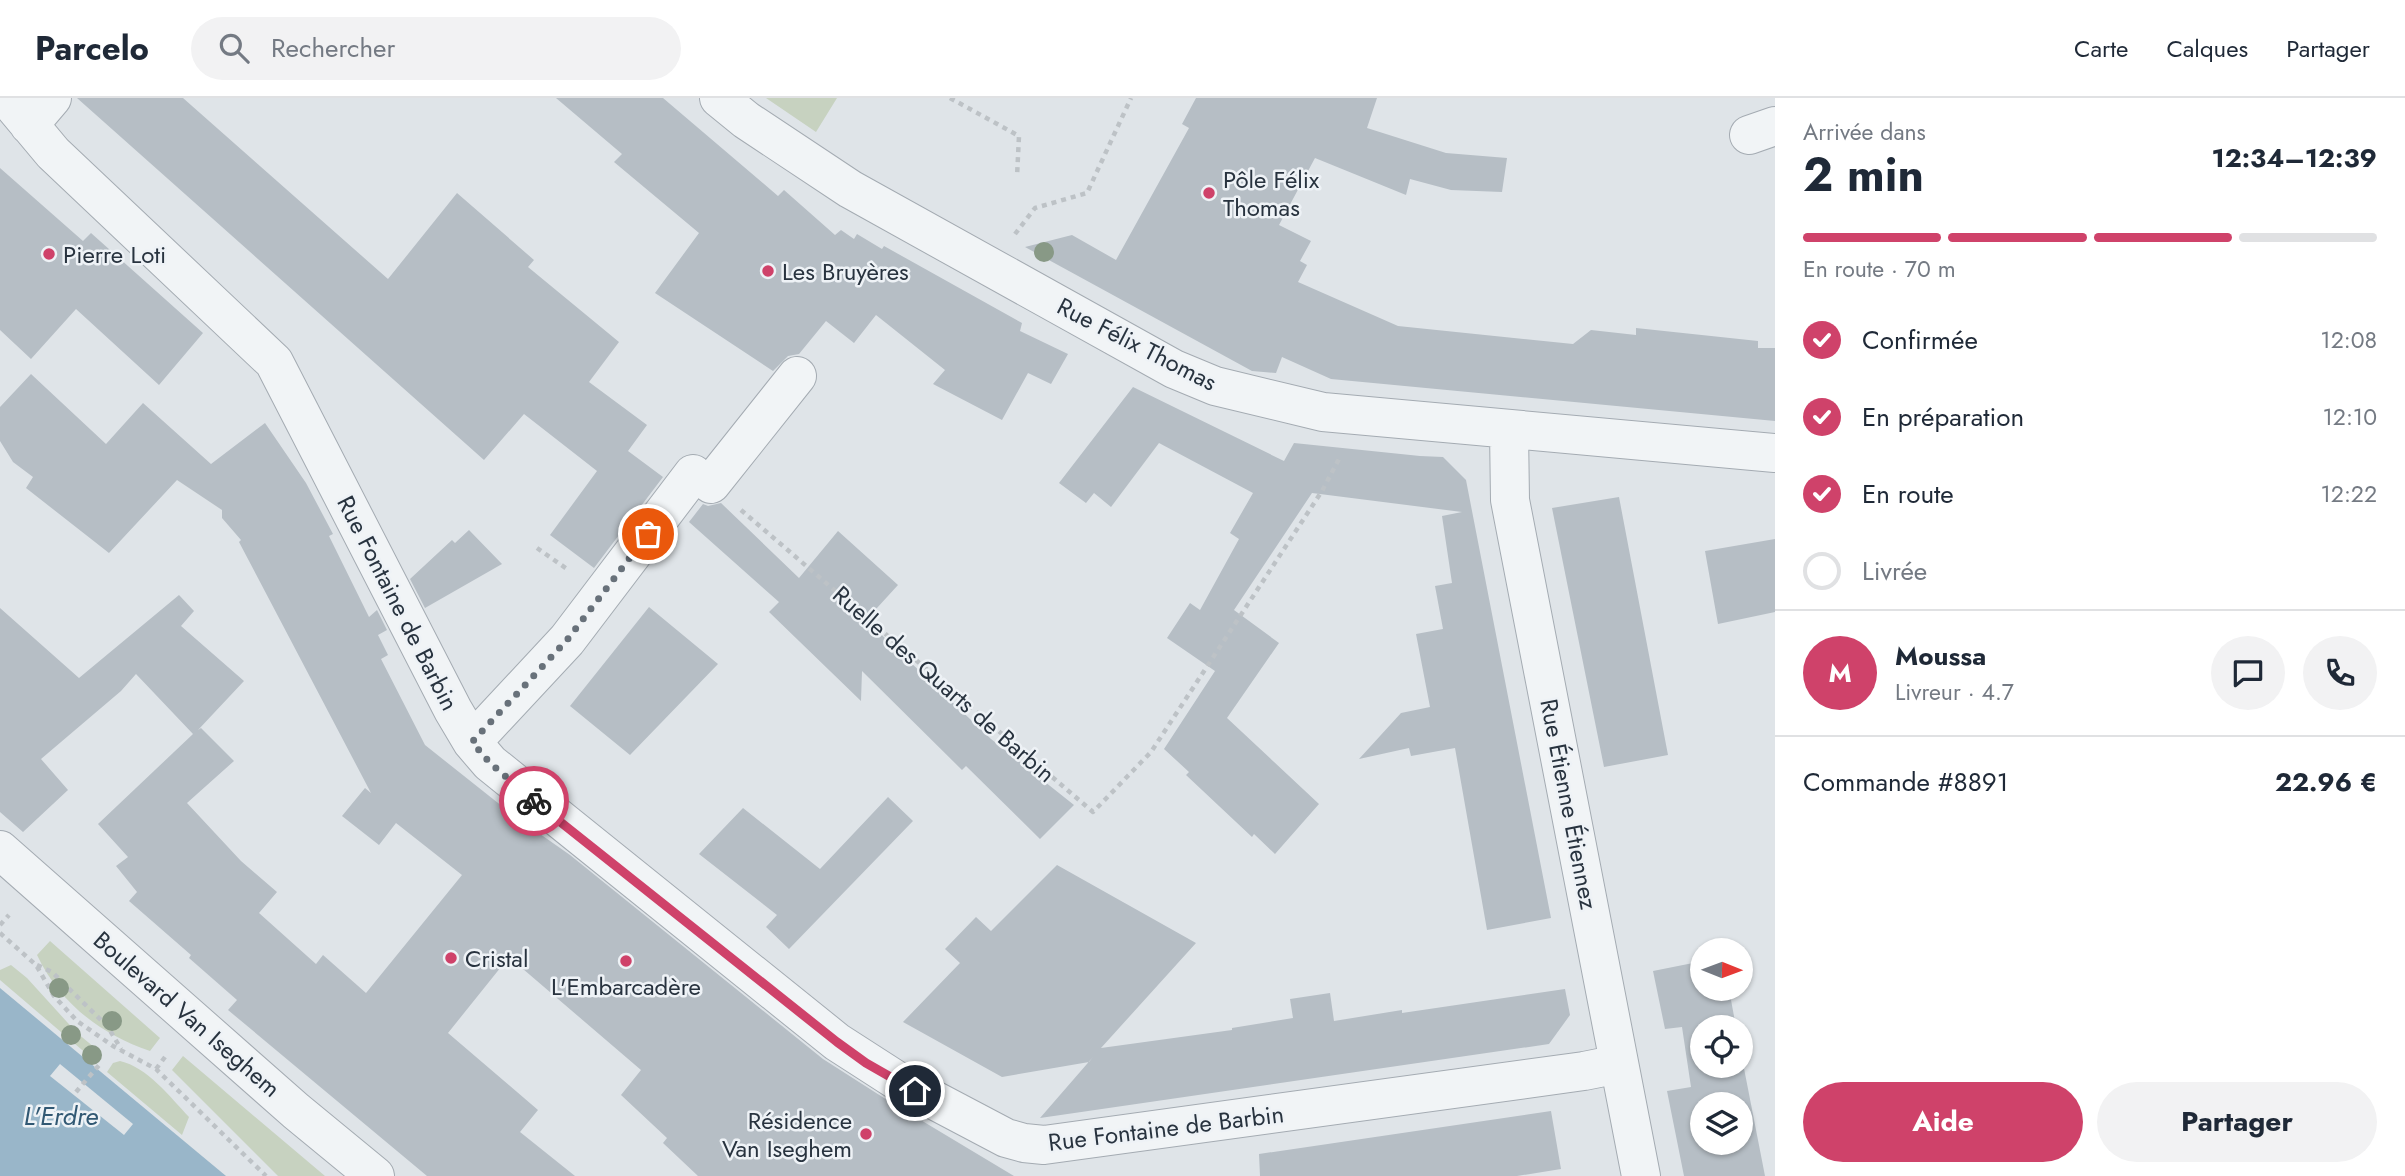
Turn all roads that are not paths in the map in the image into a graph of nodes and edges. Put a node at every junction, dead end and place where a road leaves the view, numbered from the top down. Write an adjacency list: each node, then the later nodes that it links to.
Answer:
1 (719, 98): 4 (street, Rue Félix Thomas)
2 (29, 107): 6 (street, Rue Fontaine de Barbin)
3 (797, 376): 6 (street)
4 (1509, 431): 5 (street, Rue Félix Thomas); 8 (street, Rue Étienne Étiennez)
5 (1775, 453)
6 (472, 742): 8 (street, Rue Fontaine de Barbin)
7 (0, 850): 9 (street, Boulevard Van Iseghem)
8 (1619, 1064): 10 (street, Rue Étienne Étiennez)
9 (375, 1176)
10 (1640, 1176)

